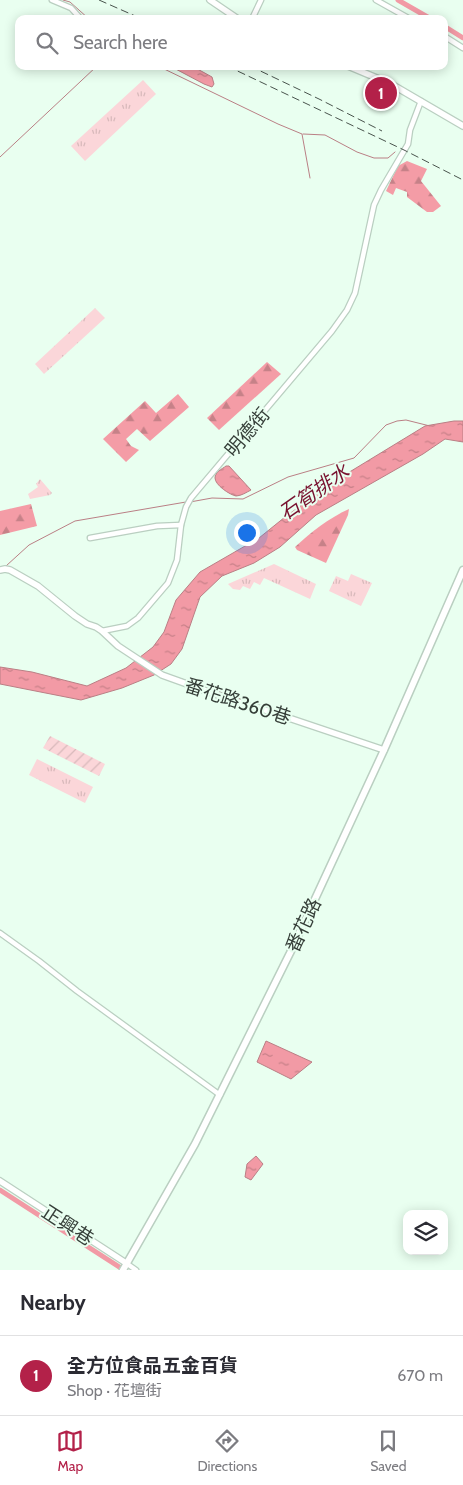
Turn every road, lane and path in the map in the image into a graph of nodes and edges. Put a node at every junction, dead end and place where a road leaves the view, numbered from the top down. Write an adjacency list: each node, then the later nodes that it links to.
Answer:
1 (52, 0): 5 (street)
2 (210, 0): 6 (street)
3 (261, 0): 7 (street)
4 (376, 0): 8 (street)
5 (78, 15)
6 (232, 15)
7 (254, 15)
8 (403, 15)
9 (448, 39): 10 (street)
10 (463, 48)
11 (358, 70): 12 (street)
12 (421, 100): 13 (street); 14 (street, 明德街)
13 (463, 126)
14 (181, 526): 15 (street); 18 (street, 明德街)
15 (90, 538)
16 (0, 570): 18 (street)
17 (463, 570): 19 (main road, 番花路)
18 (102, 631): 19 (street, 番花路360巷)
19 (384, 750): 21 (main road, 番花路)
20 (0, 933): 21 (street)
21 (220, 1094): 23 (main road, 番花路)
22 (0, 1182): 23 (street, 正興巷)
23 (126, 1263): 24 (main road, 番花路); 25 (street, 正興巷)
24 (123, 1270)
25 (136, 1270)

